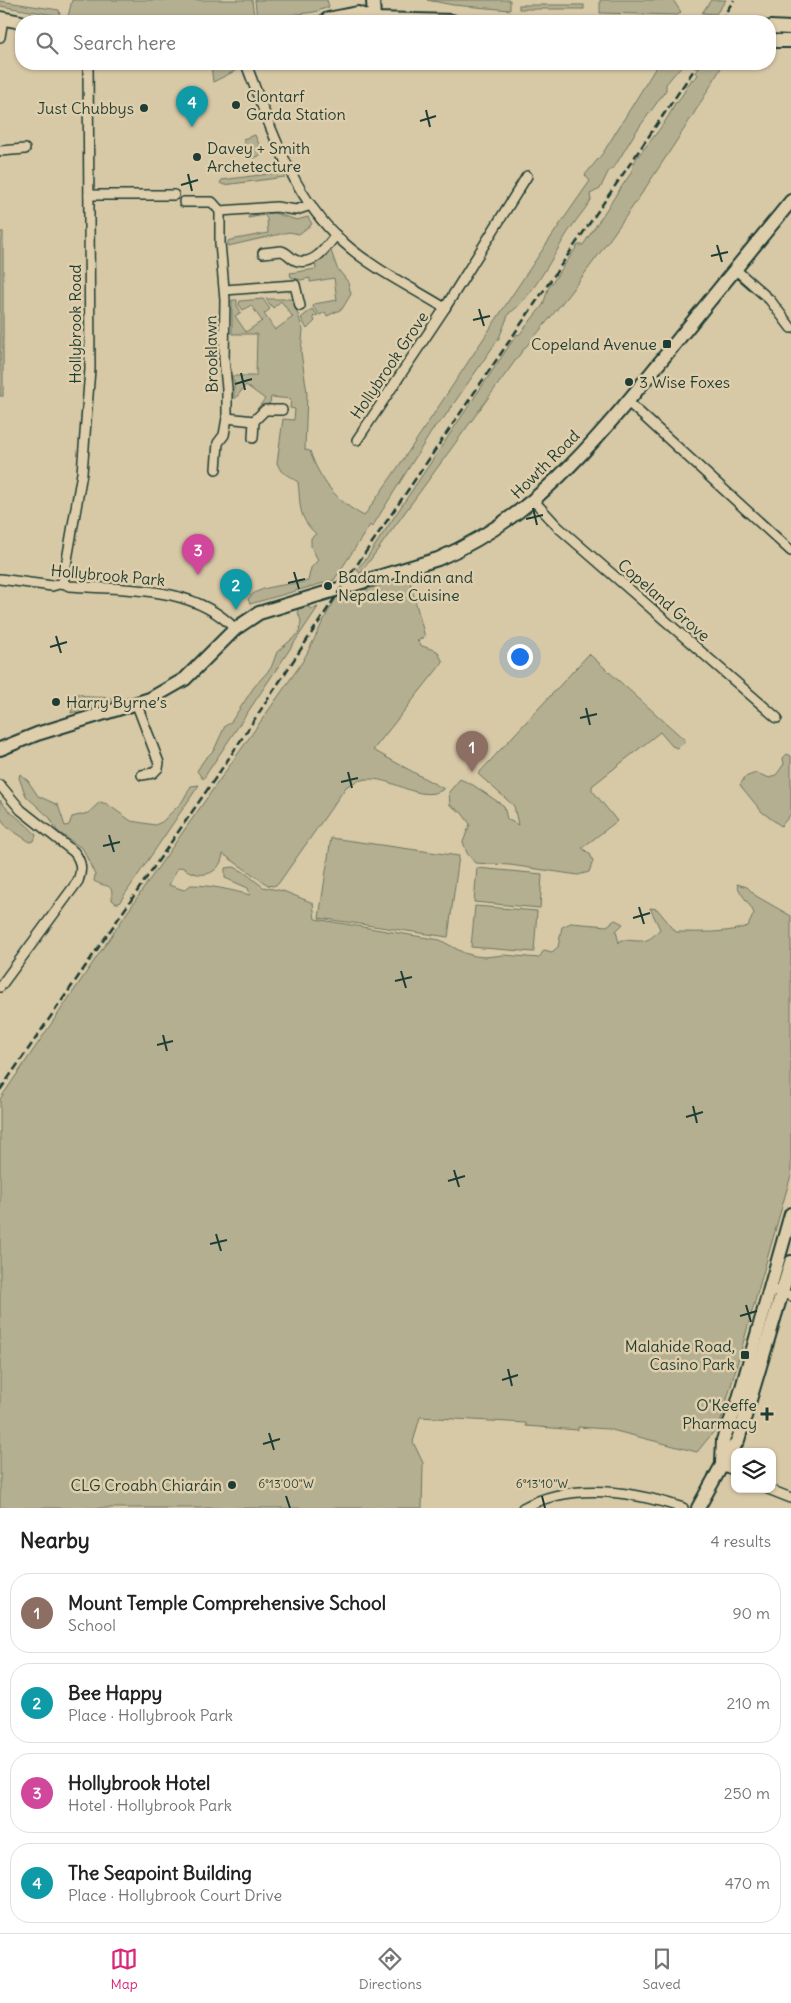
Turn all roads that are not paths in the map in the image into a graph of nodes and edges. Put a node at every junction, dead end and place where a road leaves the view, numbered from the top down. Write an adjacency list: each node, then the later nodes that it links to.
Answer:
1 (373, 0): 4 (main road)
2 (348, 15): 3 (main road)
3 (362, 15)
4 (372, 15)
5 (2, 18): 6 (main road); 9 (street)
6 (15, 21)
7 (776, 27): 8 (main road)
8 (791, 28)
9 (0, 37)
10 (776, 41): 11 (main road)
11 (791, 41)
12 (88, 70): 17 (street, Hollybrook Road)
13 (249, 70): 21 (street, Hollybrook Grove)
14 (25, 149): 15 (street)
15 (0, 151)
16 (527, 176): 28 (street, Hollybrook Grove)
17 (89, 195): 18 (street); 40 (street, Hollybrook Road)
18 (174, 196)
19 (791, 201): 25 (main road, Howth Road)
20 (184, 202): 22 (street)
21 (311, 205): 22 (street); 23 (street, Hollybrook Grove)
22 (220, 211): 26 (street, Brooklawn)
23 (336, 235): 24 (street); 28 (street, Hollybrook Grove)
24 (263, 254)
25 (735, 269): 29 (street); 30 (main road, Howth Road)
26 (224, 290): 27 (street); 32 (street, Brooklawn)
27 (300, 306)
28 (446, 308): 35 (street, Hollybrook Grove)
29 (791, 328)
30 (627, 401): 37 (main road, Howth Road); 38 (street)
31 (282, 410): 33 (street)
32 (227, 418): 33 (street); 36 (street, Brooklawn)
33 (254, 421): 34 (street)
34 (253, 438)
35 (357, 440)
36 (216, 469)
37 (534, 501): 41 (main road, Howth Road); 43 (street, Copeland Grove)
38 (791, 551)
39 (0, 579): 40 (street, Hollybrook Park)
40 (64, 583): 41 (street, Hollybrook Park)
41 (235, 629): 42 (main road, Howth Road)
42 (138, 705): 44 (main road, Howth Road); 45 (street)
43 (777, 718)
44 (0, 749)
45 (142, 776)
46 (0, 785): 47 (street)
47 (0, 987)
48 (791, 1214): 50 (main road)
49 (791, 1262): 50 (main road)
50 (781, 1292): 51 (main road)
51 (722, 1465): 52 (street); 57 (main road)
52 (731, 1469)
53 (776, 1492): 54 (street)
54 (791, 1498)
55 (523, 1508): 56 (street)
56 (683, 1508)
57 (698, 1508)

